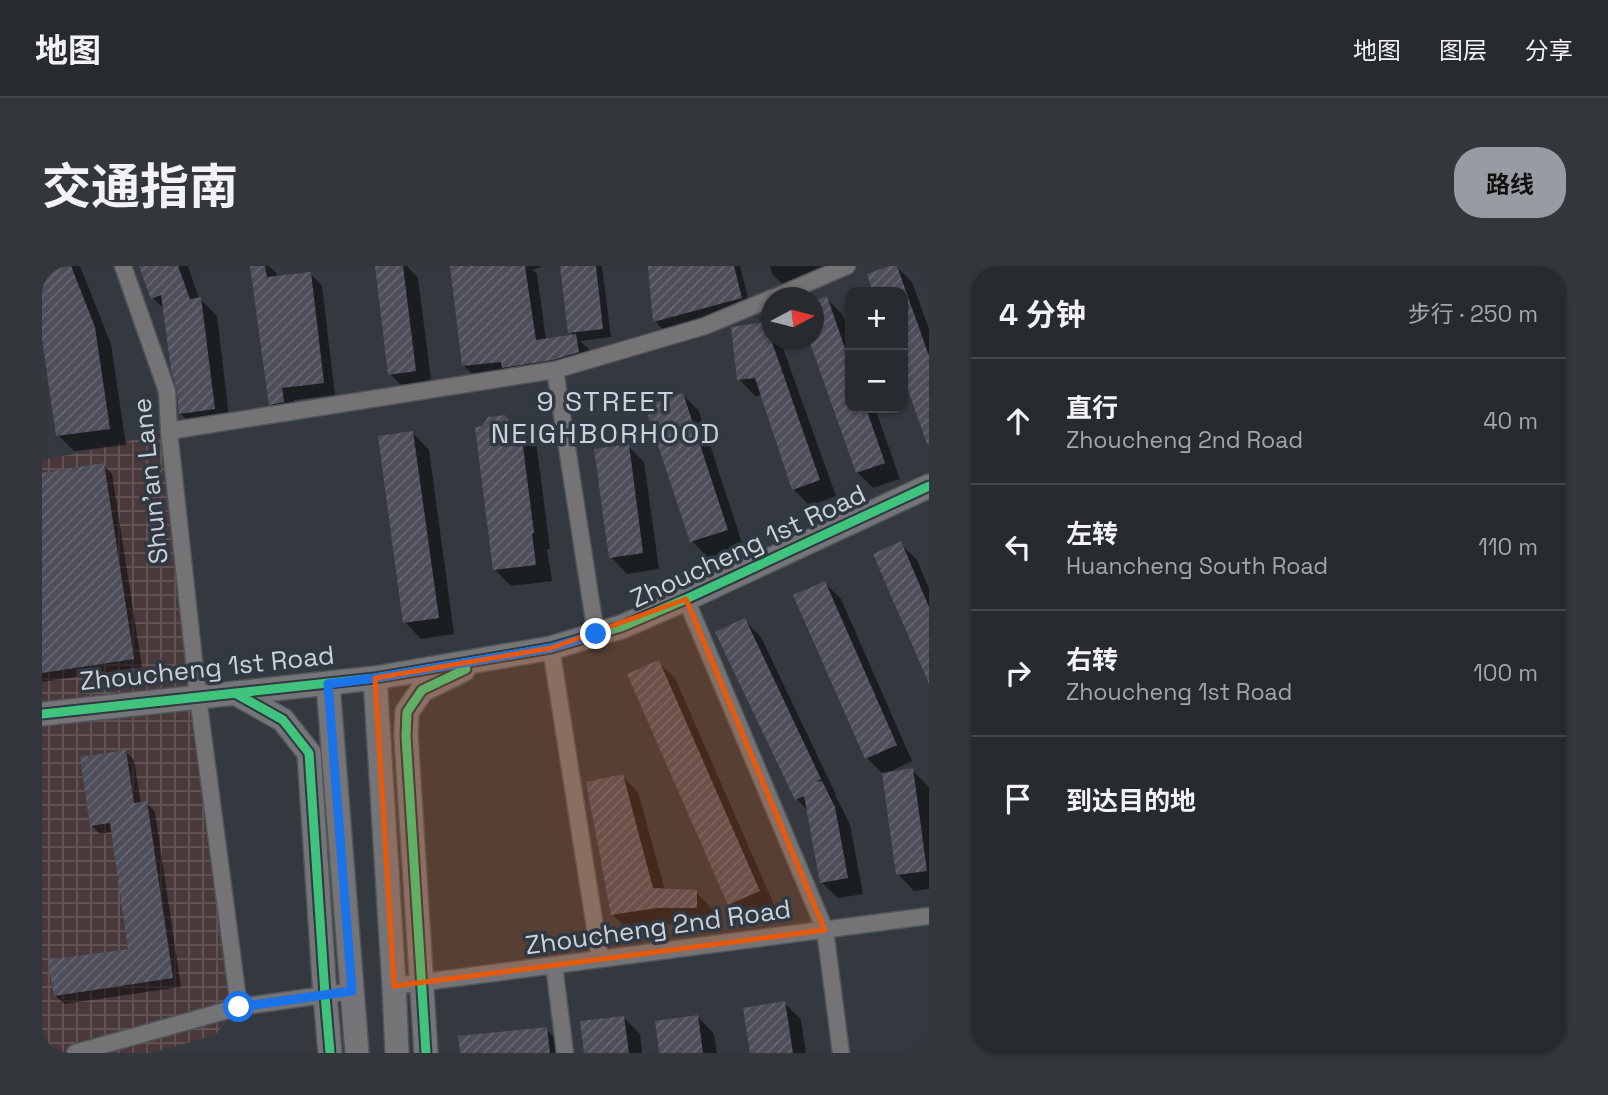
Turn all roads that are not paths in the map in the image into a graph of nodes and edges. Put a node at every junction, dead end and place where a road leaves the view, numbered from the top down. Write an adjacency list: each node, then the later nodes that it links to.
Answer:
1 (123, 266): 6 (street, Shun'an Lane)
2 (847, 266): 3 (street)
3 (798, 287)
4 (761, 303): 5 (street)
5 (555, 370): 6 (street); 9 (street)
6 (169, 431): 15 (street, Shun'an Lane)
7 (929, 486): 8 (street, Zhoucheng 1st Road)
8 (686, 598): 9 (street, Zhoucheng 1st Road); 18 (street)
9 (596, 634): 10 (street, Zhoucheng 1st Road)
10 (551, 648): 11 (street, Zhoucheng 1st Road); 19 (street)
11 (486, 659): 12 (street, Zhoucheng 1st Road); 21 (street)
12 (375, 678): 13 (street, Zhoucheng 1st Road); 22 (street)
13 (328, 684): 14 (street, Zhoucheng 1st Road); 23 (street)
14 (235, 693): 15 (street, Zhoucheng 1st Road); 24 (street)
15 (198, 697): 16 (street, Zhoucheng 1st Road); 25 (street, Shun'an Lane)
16 (42, 714)
17 (929, 916): 18 (street, Zhoucheng 2nd Road)
18 (824, 930): 19 (street, Zhoucheng 2nd Road); 32 (street)
19 (600, 959): 20 (street, Zhoucheng 2nd Road)
20 (554, 965): 21 (street, Zhoucheng 2nd Road); 31 (street)
21 (422, 982): 22 (street, Zhoucheng 2nd Road); 30 (street)
22 (394, 986): 29 (street)
23 (352, 991): 24 (street); 28 (street)
24 (325, 995): 25 (street); 27 (street)
25 (239, 1007): 26 (street)
26 (75, 1053)
27 (330, 1053)
28 (357, 1053)
29 (397, 1053)
30 (426, 1053)
31 (565, 1053)
32 (841, 1053)

